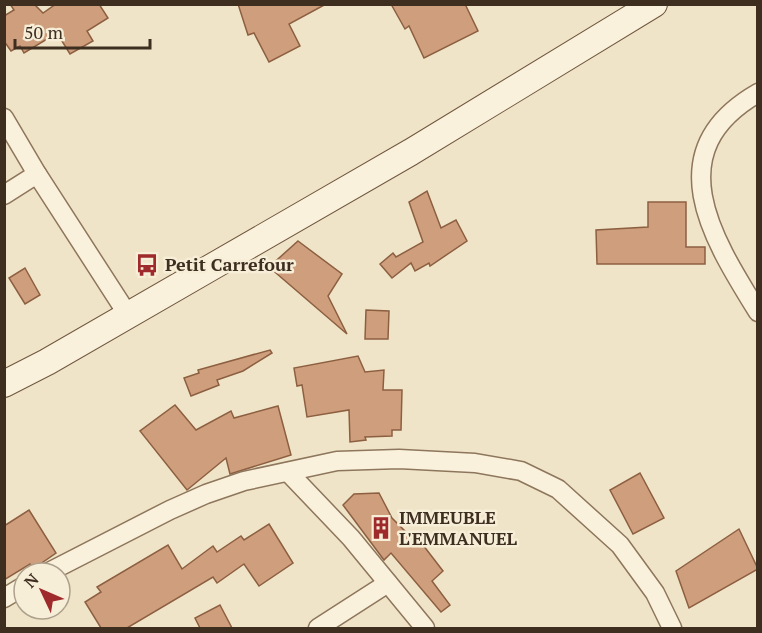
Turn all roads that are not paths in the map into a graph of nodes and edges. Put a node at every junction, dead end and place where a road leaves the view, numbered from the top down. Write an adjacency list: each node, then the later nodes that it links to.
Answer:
1 (654, 4): 7 (main road)
2 (758, 93): 6 (street)
3 (4, 118): 4 (street)
4 (37, 174): 5 (street); 7 (street)
5 (4, 195)
6 (758, 312)
7 (128, 315): 8 (main road)
8 (4, 384)
9 (288, 472): 10 (street); 11 (street); 14 (street)
10 (71, 561)
11 (388, 584): 12 (street); 13 (street)
12 (318, 628)
13 (425, 628)
14 (672, 628)

